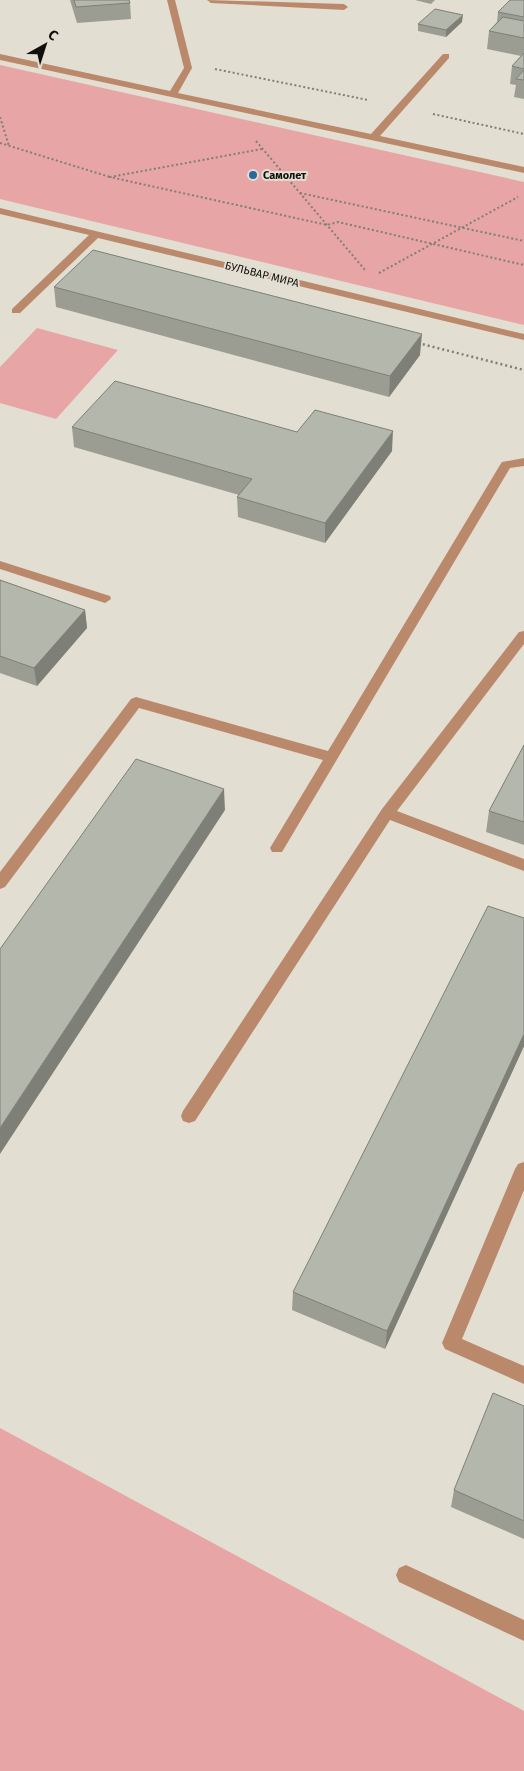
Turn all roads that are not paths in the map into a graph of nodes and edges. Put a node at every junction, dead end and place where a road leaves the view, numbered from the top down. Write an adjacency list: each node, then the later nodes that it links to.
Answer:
1 (171, 0): 6 (street)
2 (211, 0): 3 (street)
3 (344, 7)
4 (446, 56): 7 (street)
5 (0, 57): 6 (street)
6 (173, 93): 7 (street)
7 (374, 137): 8 (street)
8 (524, 170)
9 (0, 211): 10 (street, БУЛЬВАР МИРА)
10 (96, 234): 11 (street); 12 (street, БУЛЬВАР МИРА)
11 (16, 311)
12 (524, 337)
13 (524, 462): 17 (street)
14 (0, 565): 15 (street)
15 (105, 599)
16 (524, 635): 18 (street)
17 (331, 757): 19 (street); 21 (street)
18 (387, 813): 20 (street); 22 (street)
19 (277, 848)
20 (524, 865)
21 (0, 883)
22 (189, 1116)
23 (524, 1169): 24 (street)
24 (524, 1375)
25 (406, 1575): 26 (street)
26 (524, 1631)

